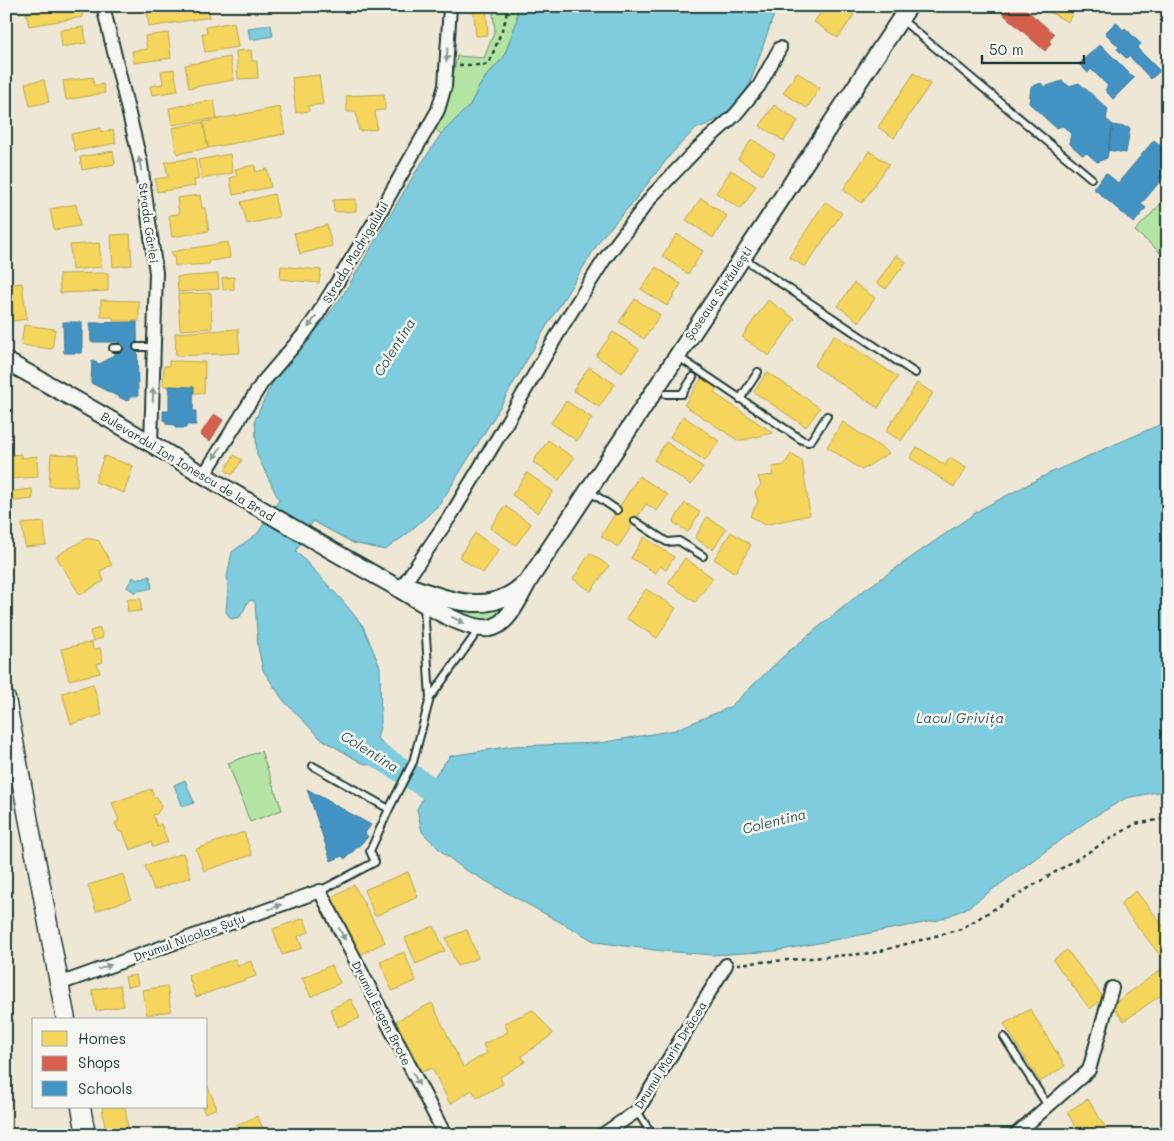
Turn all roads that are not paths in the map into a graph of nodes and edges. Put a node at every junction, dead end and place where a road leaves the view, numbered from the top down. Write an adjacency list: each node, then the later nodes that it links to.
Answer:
1 (103, 6): 8 (street, Strada Gârlei, one-way to 1)
2 (450, 6): 18 (street, Strada Madrigalului, one-way to 18)
3 (905, 13): 5 (lane); 6 (street, Șoseaua Străulești)
4 (780, 48): 25 (street)
5 (1091, 178)
6 (742, 257): 9 (street, Șoseaua Străulești); 12 (lane)
7 (137, 347): 8 (lane)
8 (154, 347): 17 (street, Strada Gârlei, one-way to 8)
9 (676, 356): 15 (lane); 19 (street, Șoseaua Străulești)
10 (6, 360): 17 (street, Bulevardul Ion Ionescu de la Brad)
11 (758, 372): 15 (lane)
12 (914, 373)
13 (693, 377): 14 (lane)
14 (666, 394)
15 (740, 399): 16 (lane)
16 (828, 416)
17 (152, 444): 18 (street, Bulevardul Ion Ionescu de la Brad)
18 (204, 475): 23 (street, Bulevardul Ion Ionescu de la Brad)
19 (588, 490): 20 (lane); 24 (street, Șoseaua Străulești)
20 (617, 510)
21 (634, 521): 22 (lane)
22 (704, 556)
23 (369, 572): 25 (street, Bulevardul Ion Ionescu de la Brad); 26 (street, Bulevardul Ion Ionescu de la Brad)
24 (528, 580): 25 (street, Bulevardul Ion Ionescu de la Brad); 27 (street)
25 (404, 584)
26 (424, 602): 27 (street, Bulevardul Ion Ionescu de la Brad, one-way to 27); 28 (lane)
27 (480, 628): 28 (lane)
28 (430, 698): 31 (lane)
29 (6, 699): 34 (main road)
30 (313, 766): 31 (lane)
31 (389, 809): 32 (lane)
32 (320, 891): 34 (street, Drumul Nicolae Șuțu, one-way to 32); 42 (street, Drumul Eugen Brote, one-way to 42)
33 (726, 965): 40 (street, Drumul Marin Drăcea)
34 (59, 984): 36 (main road)
35 (1112, 988): 38 (street)
36 (66, 1018)
37 (1004, 1038): 38 (lane)
38 (1048, 1106): 45 (street)
39 (81, 1108): 41 (main road)
40 (637, 1110): 43 (street, Drumul Marin Drăcea); 44 (lane)
41 (86, 1135)
42 (445, 1135)
43 (602, 1135)
44 (652, 1135)
45 (1015, 1135)

